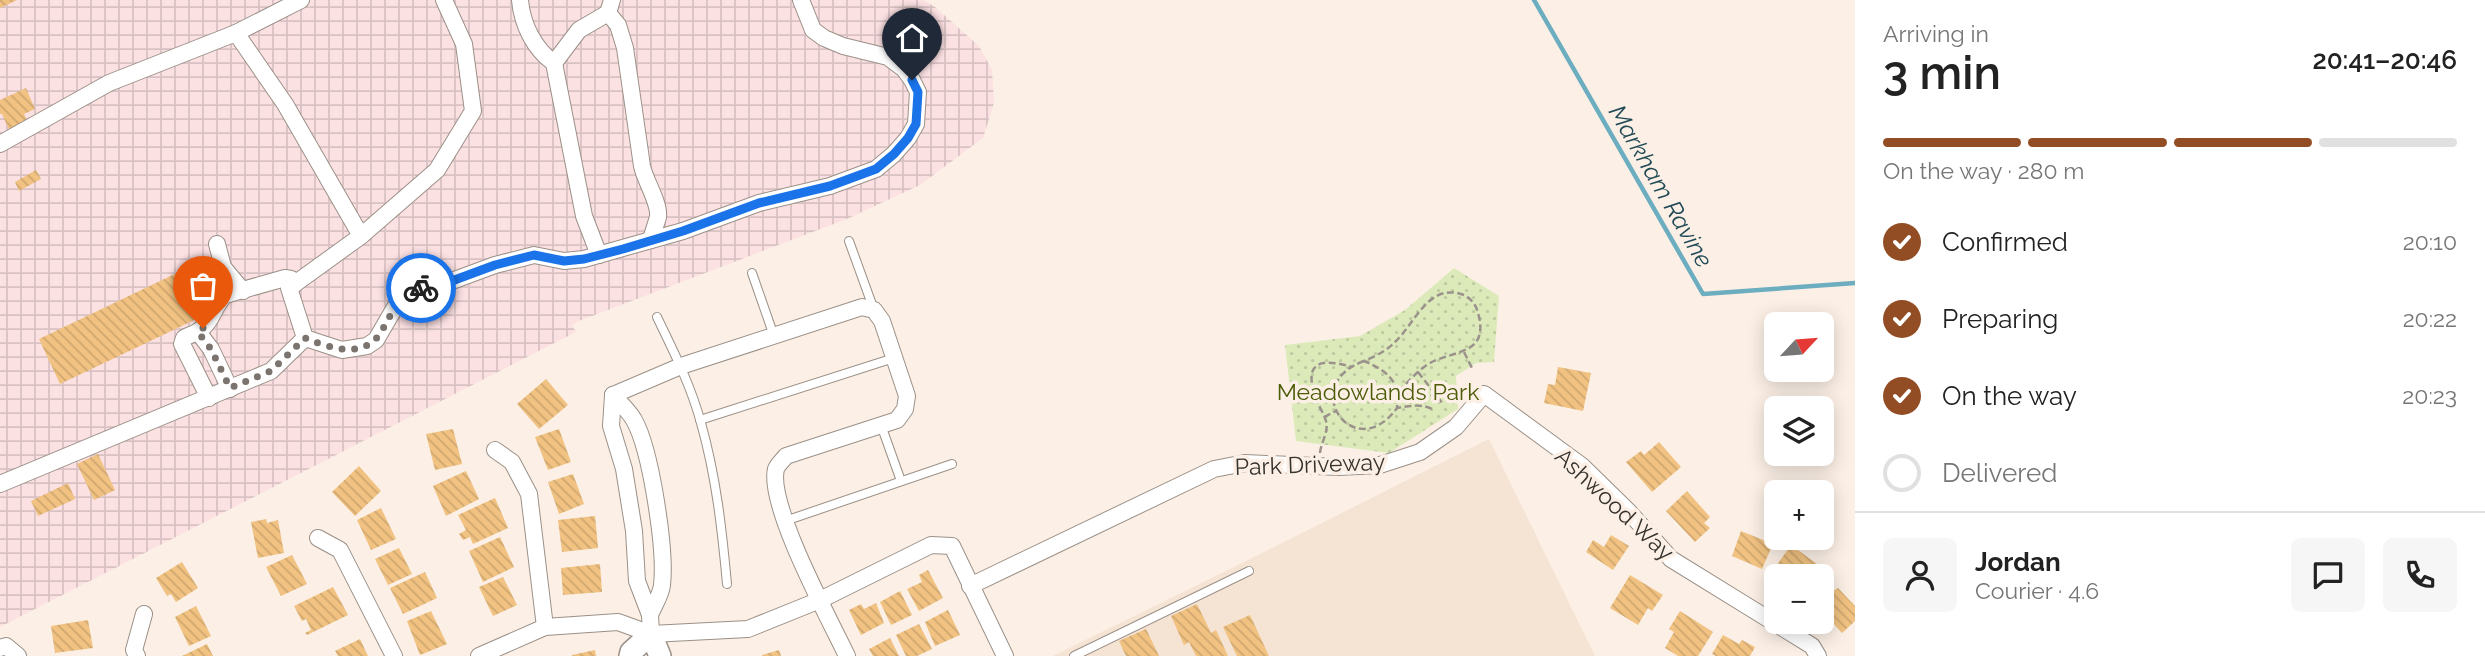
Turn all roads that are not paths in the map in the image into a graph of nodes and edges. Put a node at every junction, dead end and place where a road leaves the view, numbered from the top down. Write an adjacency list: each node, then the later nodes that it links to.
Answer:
1 (443, 0): 9 (street)
2 (520, 0): 7 (street)
3 (802, 0): 10 (street)
4 (290, 2): 6 (street)
5 (610, 7): 7 (street); 10 (street)
6 (236, 33): 8 (street); 9 (street)
7 (554, 63): 13 (street)
8 (0, 144)
9 (361, 236): 15 (street)
10 (651, 240): 13 (street)
11 (849, 241): 17 (lane)
12 (217, 244): 16 (street)
13 (599, 255): 21 (street)
14 (752, 273): 20 (lane)
15 (295, 284): 16 (street); 21 (street)
16 (243, 291): 19 (street)
17 (874, 310): 20 (street); 22 (street)
18 (657, 317): 23 (lane)
19 (198, 332): 24 (street); 27 (street)
20 (774, 336): 23 (street)
21 (305, 338): 24 (street)
22 (894, 358): 28 (lane); 29 (street)
23 (681, 366): 26 (street); 28 (lane)
24 (230, 388): 27 (street)
25 (1484, 394): 38 (street, Park Driveway); 54 (street, Ashwood Way)
26 (613, 395): 41 (street); 41 (street)
27 (209, 398): 33 (street)
28 (700, 420): 37 (lane)
29 (881, 425): 32 (lane); 34 (street)
30 (495, 450): 42 (street)
31 (951, 464): 32 (lane)
32 (901, 481): 34 (lane)
33 (0, 484)
34 (785, 521): 39 (street)
35 (318, 538): 47 (street)
36 (1249, 571): 44 (lane)
37 (727, 584)
38 (970, 586): 39 (street); 52 (street)
39 (820, 600): 41 (street); 51 (street)
40 (144, 614): 46 (street)
41 (650, 624): 42 (street); 49 (street); 50 (street)
42 (545, 626): 48 (street)
43 (0, 648): 45 (street)
44 (1093, 652): 53 (lane)
45 (18, 656)
46 (137, 656)
47 (394, 656)
48 (479, 656)
49 (630, 656)
50 (660, 656)
51 (847, 656)
52 (1005, 656)
53 (1074, 656)
54 (1818, 656)

